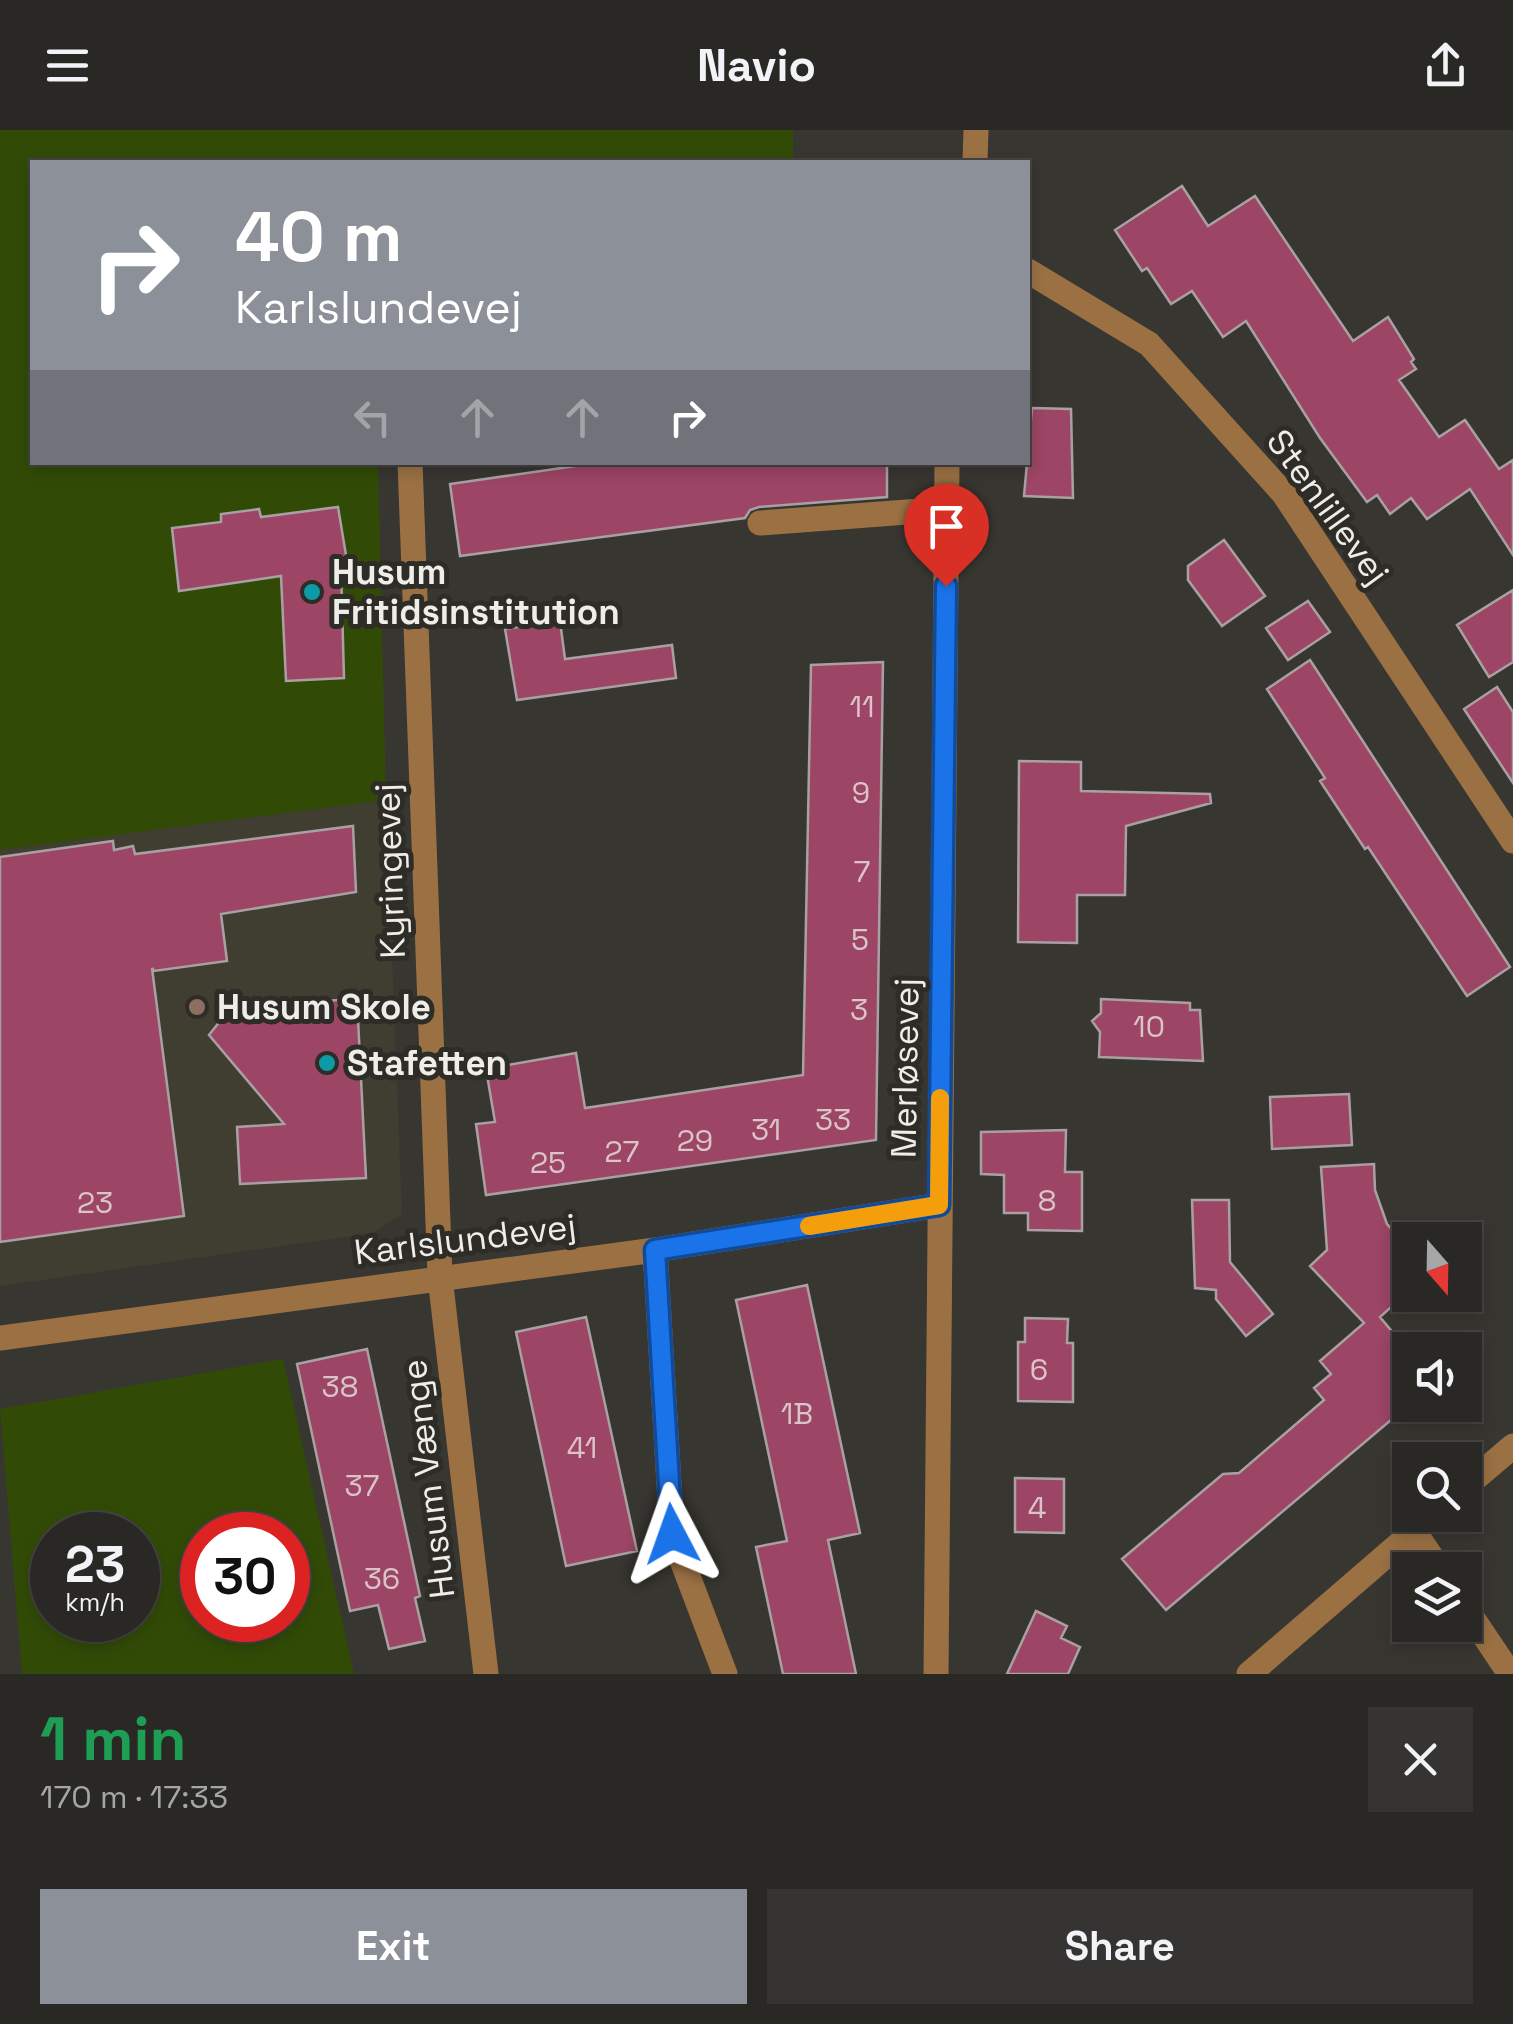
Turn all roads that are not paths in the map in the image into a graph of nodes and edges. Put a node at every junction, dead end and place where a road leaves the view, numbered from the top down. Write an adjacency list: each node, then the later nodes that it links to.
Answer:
1 (976, 130): 2 (street)
2 (975, 160)
3 (1030, 272): 8 (street, Stenlillevej)
4 (410, 465): 11 (street, Kyringevej)
5 (947, 465): 6 (street, Merløsevej)
6 (947, 509): 7 (street); 9 (street, Merløsevej)
7 (760, 524)
8 (1513, 842)
9 (939, 1205): 10 (street, Karlslundevej); 19 (street, Merløsevej)
10 (655, 1250): 11 (street, Karlslundevej); 18 (street)
11 (440, 1277): 12 (street, Karlslundevej); 17 (street, Husum Vænge)
12 (0, 1338)
13 (1513, 1446): 14 (street)
14 (1482, 1473)
15 (1414, 1532): 20 (street)
16 (1482, 1632): 21 (street)
17 (486, 1674)
18 (725, 1674)
19 (936, 1674)
20 (1249, 1674)
21 (1510, 1674)

